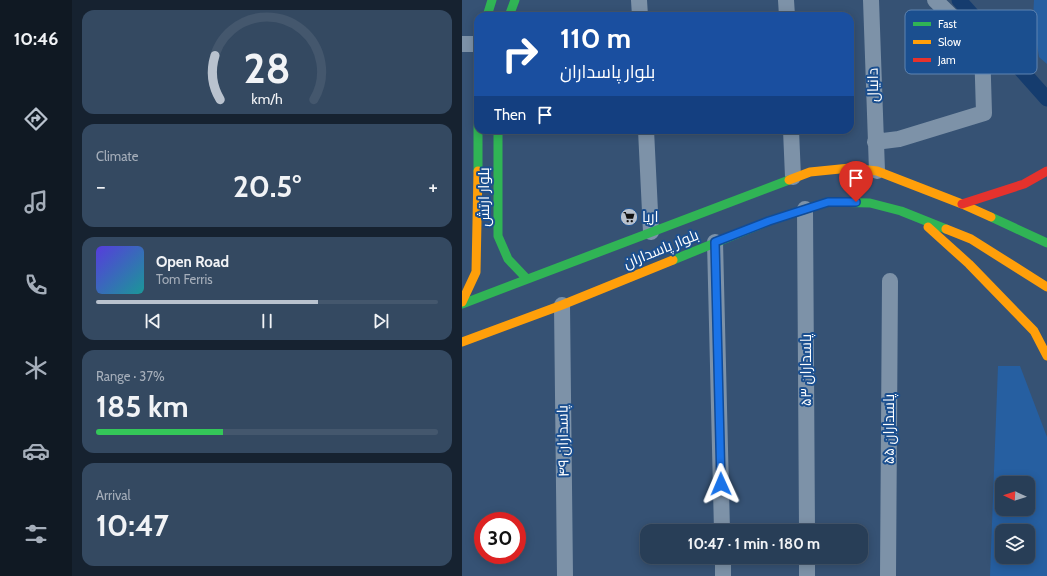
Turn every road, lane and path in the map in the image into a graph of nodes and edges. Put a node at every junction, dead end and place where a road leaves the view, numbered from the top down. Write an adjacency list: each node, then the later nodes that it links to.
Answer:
1 (492, 0): 8 (main road)
2 (514, 0): 9 (main road)
3 (639, 0): 10 (street)
4 (786, 0): 11 (street)
5 (871, 0): 19 (street, دانیال)
6 (935, 0): 7 (street)
7 (945, 10)
8 (488, 12)
9 (510, 12)
10 (640, 12)
11 (787, 12)
12 (472, 43): 14 (main road, بلوار ارتش)
13 (983, 74): 19 (street)
14 (474, 107)
15 (475, 134): 35 (main road, بلوار ارتش)
16 (498, 134): 32 (main road, بلوار ارتش)
17 (646, 134): 29 (street)
18 (791, 134): 22 (street)
19 (875, 142): 20 (street, دانیال)
20 (877, 171): 22 (main road, بلوار پاسداران); 25 (main road, بلوار پاسداران)
21 (1047, 171): 25 (main road)
22 (786, 180): 23 (main road, بلوار پاسداران); 24 (main road)
23 (759, 191): 24 (main road); 29 (main road, بلوار پاسداران)
24 (775, 203): 26 (main road); 28 (main road)
25 (962, 204): 31 (main road, بلوار پاسداران)
26 (798, 212): 27 (main road, بلوار پاسداران); 28 (main road, بلوار پاسداران); 40 (street, پاسداران ۵۳)
27 (918, 218): 34 (main road, بلوار پاسداران); 38 (main road)
28 (769, 221): 30 (main road, بلوار پاسداران)
29 (651, 232): 32 (main road, بلوار پاسداران)
30 (715, 242): 36 (main road, بلوار پاسداران); 39 (street)
31 (1047, 243)
32 (527, 279): 35 (main road, بلوار پاسداران)
33 (890, 281): 46 (street, پاسداران ۵۵)
34 (1047, 287)
35 (462, 303)
36 (562, 305): 37 (main road, بلوار پاسداران); 43 (street, پاسداران ۴۹)
37 (462, 342)
38 (1047, 356)
39 (722, 524)
40 (807, 524)
41 (723, 564): 44 (street)
42 (807, 564): 45 (street)
43 (565, 576)
44 (723, 576)
45 (807, 576)
46 (888, 576)

